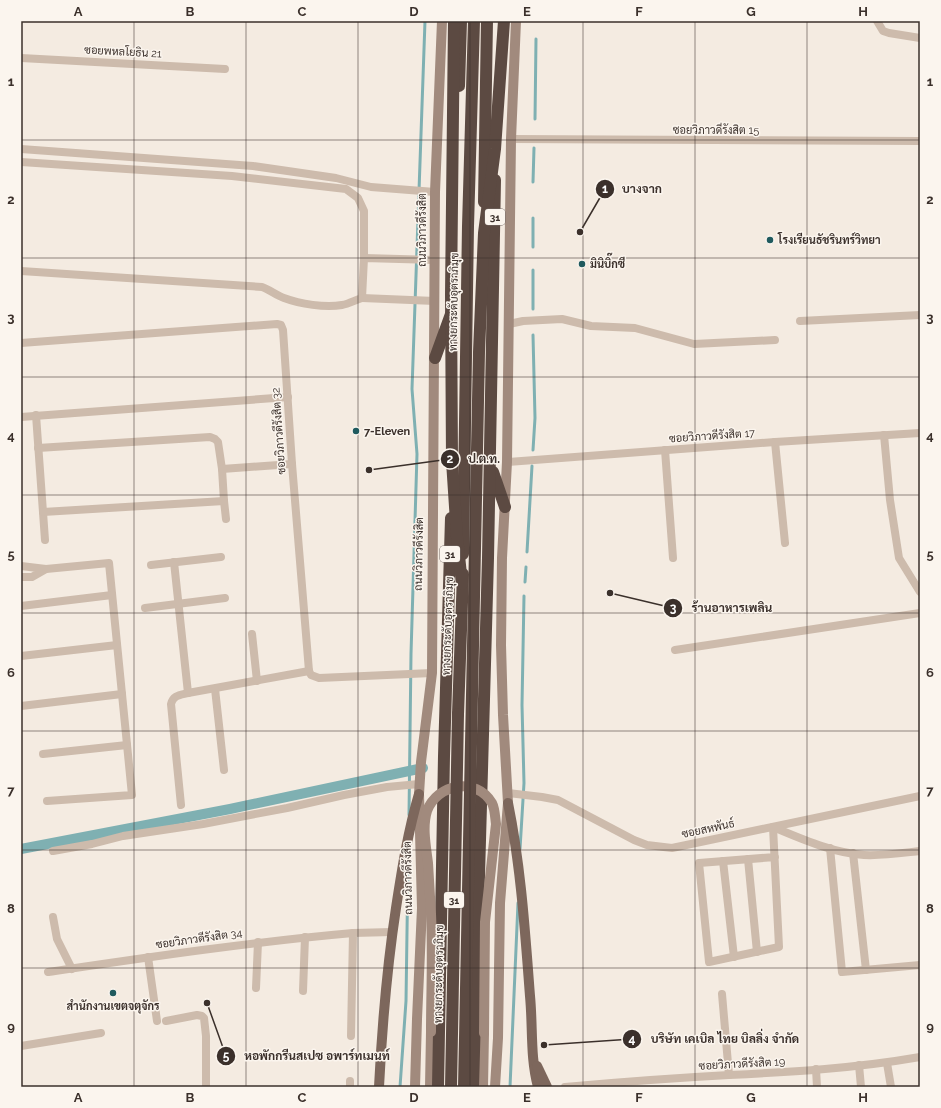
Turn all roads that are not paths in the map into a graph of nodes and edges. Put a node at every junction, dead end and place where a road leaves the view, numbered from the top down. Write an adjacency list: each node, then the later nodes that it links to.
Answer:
1 (442, 21): 17 (main road, ถนนวิภาวดีรังสิต / 31)
2 (454, 21): 56 (highway, bridge)
3 (460, 21): 23 (highway, 31)
4 (474, 21): 56 (highway, ทางยกระดับอุตราภิมุข / 31, bridge)
5 (487, 21): 18 (highway, 31, bridge)
6 (498, 21): 41 (highway, 31)
7 (504, 21): 18 (highway, bridge)
8 (516, 21): 13 (main road, 31)
9 (877, 21): 10 (street)
10 (920, 38)
11 (21, 58): 12 (street, ซอยพหลโยธิน 21)
12 (225, 70)
13 (511, 139): 14 (street, ซอยวิภาวดีรังสิต 15); 27 (main road, 31)
14 (920, 141)
15 (21, 149): 17 (street)
16 (21, 162): 19 (street)
17 (435, 192): 20 (main road, ถนนวิภาวดีรังสิต / 31)
18 (484, 233): 123 (highway, 31, bridge)
19 (364, 258): 20 (street); 22 (street)
20 (435, 260): 24 (main road, ถนนวิภาวดีรังสิต / 31)
21 (21, 271): 22 (street)
22 (362, 298): 24 (street)
23 (456, 299): 30 (highway); 121 (highway, 31)
24 (435, 301): 30 (main road, ถนนวิภาวดีรังสิต / 31)
25 (920, 315): 26 (street)
26 (800, 321)
27 (509, 324): 28 (street); 39 (main road, 31)
28 (775, 340)
29 (21, 343): 31 (street, ซอยวิภาวดีรังสิต 32)
30 (435, 358): 69 (main road, ถนนวิภาวดีรังสิต / 31)
31 (288, 397): 32 (street); 40 (street, ซอยวิภาวดีรังสิต 32)
32 (36, 415): 33 (street); 37 (street)
33 (21, 417)
34 (920, 433): 35 (street, ซอยวิภาวดีรังสิต 17)
35 (884, 435): 36 (street, ซอยวิภาวดีรังสิต 17); 57 (street)
36 (775, 442): 38 (street, ซอยวิภาวดีรังสิต 17); 48 (street)
37 (38, 448): 42 (street); 45 (street)
38 (665, 450): 39 (street, ซอยวิภาวดีรังสิต 17); 50 (street)
39 (507, 462): 44 (main road, 31)
40 (292, 464): 42 (street); 68 (street, ซอยวิภาวดีรังสิต 32)
41 (490, 464): 44 (highway); 124 (highway, 31)
42 (222, 469): 43 (street)
43 (224, 501): 45 (street); 46 (street)
44 (505, 507): 80 (main road, 31)
45 (43, 512): 47 (street)
46 (226, 519)
47 (45, 540)
48 (785, 543)
49 (221, 557): 51 (street)
50 (672, 558)
51 (174, 562): 52 (street); 60 (street)
52 (151, 565)
53 (21, 566): 54 (street)
54 (46, 569): 55 (street); 58 (street)
55 (21, 577)
56 (462, 584): 122 (highway, ทางยกระดับอุตราภิมุข / 31, bridge)
57 (920, 592)
58 (112, 595): 61 (street); 65 (street)
59 (224, 598): 60 (street)
60 (179, 604): 62 (street); 72 (street)
61 (21, 606)
62 (145, 608)
63 (920, 612): 66 (street)
64 (252, 634): 70 (street)
65 (117, 645): 67 (street); 73 (street)
66 (675, 650)
67 (21, 656)
68 (309, 671): 69 (street); 70 (street)
69 (432, 673): 78 (main road, ถนนวิภาวดีรังสิต / 31)
70 (257, 682): 71 (street)
71 (215, 689): 72 (street); 77 (street)
72 (188, 693): 82 (street)
73 (122, 694): 74 (street); 75 (street)
74 (21, 706)
75 (127, 746): 76 (street); 81 (street)
76 (43, 754)
77 (224, 770)
78 (419, 789): 85 (street); 92 (main road); 119 (main road, ถนนวิภาวดีรังสิต / 31)
79 (920, 796): 83 (street, ซอยสหพันธ์)
80 (508, 798): 83 (street, ซอยสหพันธ์); 111 (main road); 126 (main road, 31)
81 (48, 801)
82 (181, 805)
83 (773, 827): 84 (street); 88 (street)
84 (830, 848): 87 (street); 101 (street)
85 (53, 851)
86 (920, 851): 87 (street)
87 (853, 853): 101 (street)
88 (775, 857): 89 (street); 96 (street)
89 (748, 859): 90 (street); 96 (street)
90 (723, 861): 97 (street); 97 (street)
91 (53, 916): 100 (street)
92 (392, 932): 93 (street, ซอยวิภาวดีรังสิต 34); 118 (main road)
93 (353, 933): 94 (street, ซอยวิภาวดีรังสิต 34); 109 (street)
94 (305, 937): 95 (street, ซอยวิภาวดีรังสิต 34); 104 (street)
95 (258, 942): 98 (street, ซอยวิภาวดีรังสิต 34); 103 (street)
96 (757, 952): 97 (street)
97 (734, 956)
98 (148, 957): 100 (street, ซอยวิภาวดีรังสิต 34); 106 (street)
99 (920, 965): 101 (street)
100 (72, 969): 102 (street, ซอยวิภาวดีรังสิต 34)
101 (866, 970)
102 (48, 972)
103 (256, 988)
104 (303, 991)
105 (722, 994): 116 (street)
106 (157, 1021)
107 (166, 1022): 117 (street)
108 (101, 1033): 110 (street)
109 (351, 1036)
110 (21, 1046)
111 (533, 1056): 127 (main road); 128 (main road)
112 (920, 1057): 113 (street, ซอยวิภาวดีรังสิต 19)
113 (887, 1063): 114 (street, ซอยวิภาวดีรังสิต 19); 132 (street)
114 (859, 1065): 115 (street, ซอยวิภาวดีรังสิต 19); 131 (street)
115 (816, 1069): 116 (street, ซอยวิภาวดีรังสิต 19); 130 (street)
116 (729, 1075): 129 (street, ซอยวิภาวดีรังสิต 19)
117 (206, 1087)
118 (379, 1087)
119 (415, 1087)
120 (430, 1087): 125 (main road, bridge)
121 (438, 1087)
122 (450, 1087)
123 (464, 1087)
124 (473, 1087)
125 (482, 1087)
126 (495, 1087)
127 (538, 1087)
128 (547, 1087)
129 (565, 1087)
130 (817, 1087)
131 (861, 1087)
132 (891, 1087)

